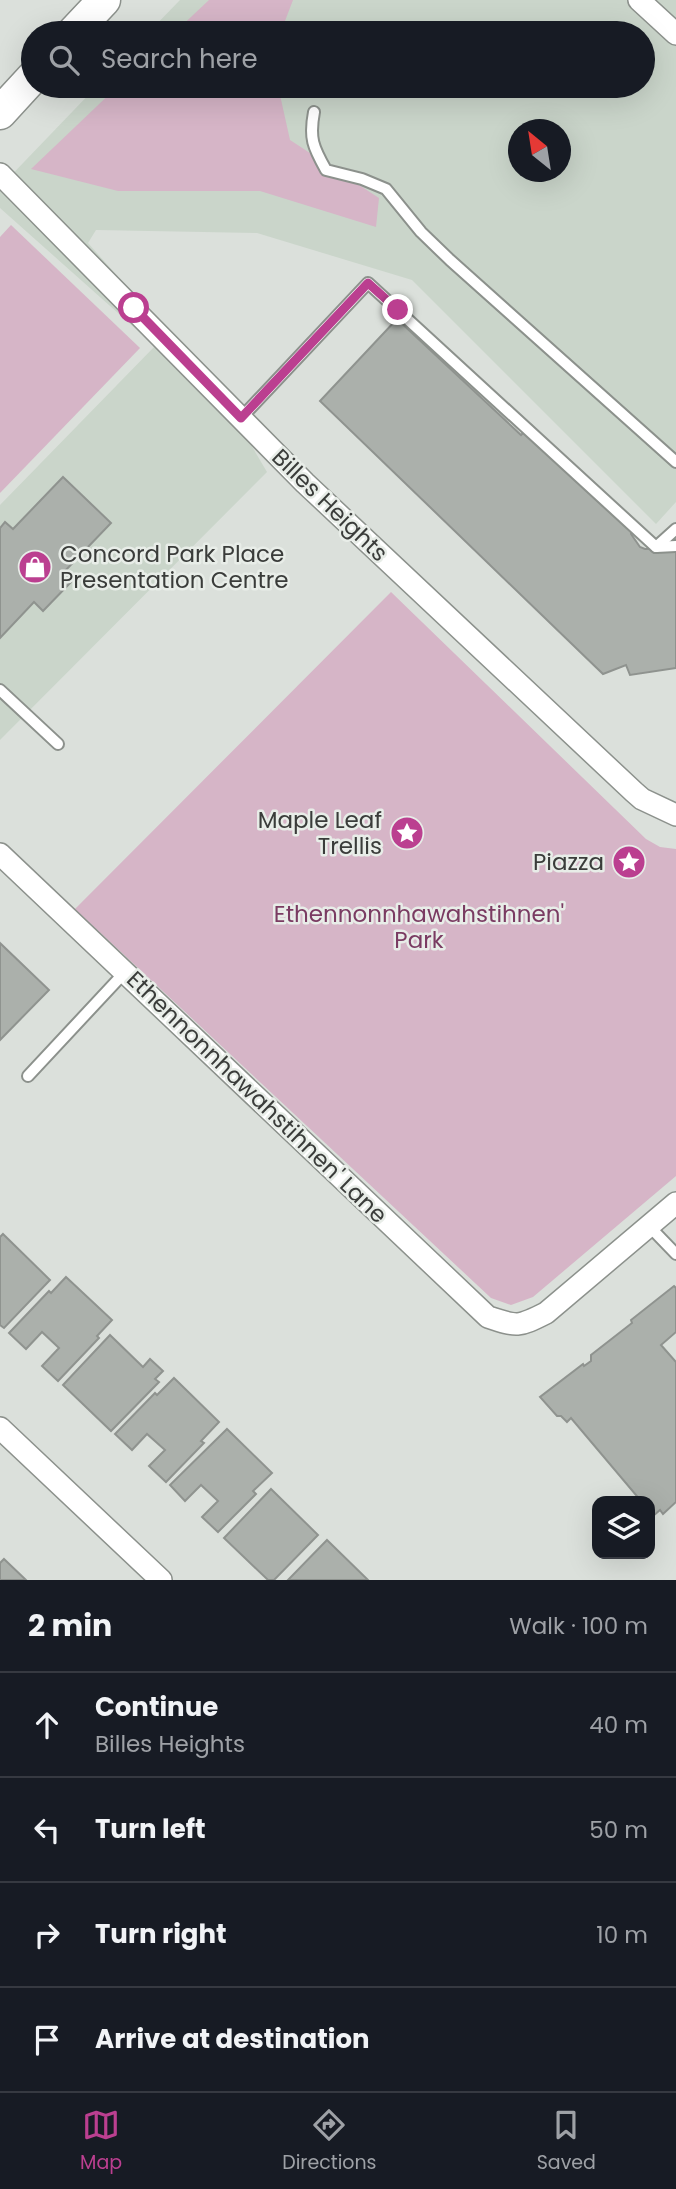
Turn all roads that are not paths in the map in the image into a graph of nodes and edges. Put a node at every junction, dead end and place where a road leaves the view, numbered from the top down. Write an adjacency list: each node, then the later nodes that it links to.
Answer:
1 (104, 0): 3 (main road)
2 (639, 0): 4 (street)
3 (84, 21)
4 (676, 34)
5 (21, 90): 7 (main road)
6 (314, 112): 10 (lane)
7 (0, 113)
8 (0, 174): 9 (street, Billes Heights)
9 (241, 418): 13 (lane); 16 (street, Billes Heights)
10 (676, 462)
11 (676, 529): 13 (lane)
12 (676, 546): 13 (lane)
13 (656, 547)
14 (0, 690): 15 (lane)
15 (58, 744)
16 (676, 815)
17 (0, 854): 18 (street, Ethennonnhawahstihnen' Lane)
18 (125, 972): 19 (lane); 21 (street, Ethennonnhawahstihnen' Lane)
19 (27, 1076)
20 (676, 1203): 21 (street)
21 (649, 1226): 22 (lane)
22 (676, 1254)
23 (0, 1427): 24 (street)
24 (162, 1580)

